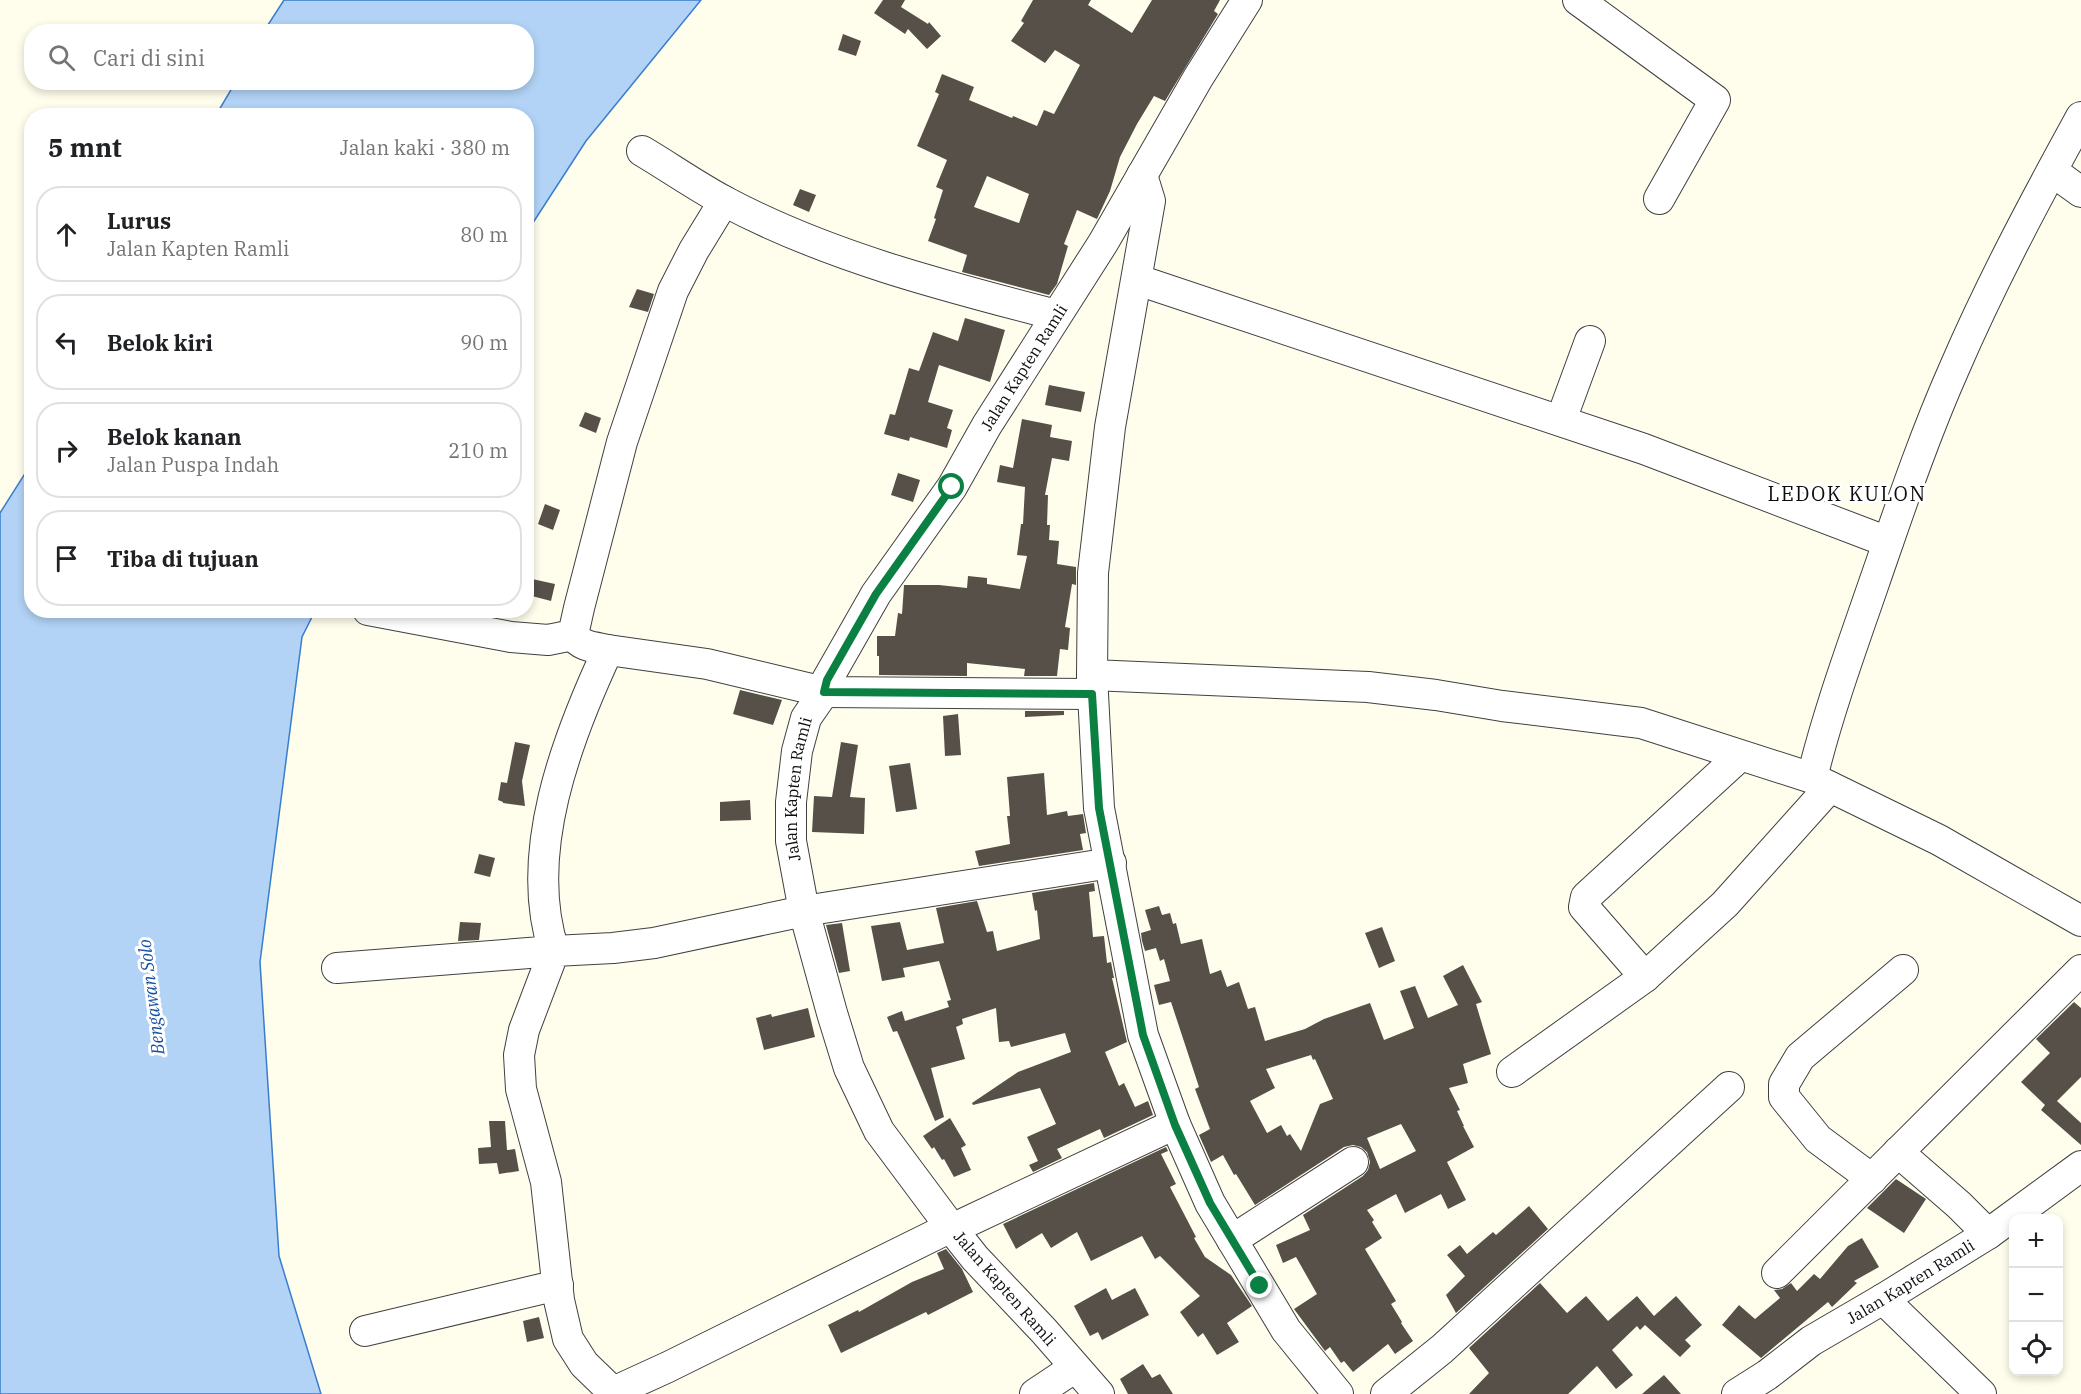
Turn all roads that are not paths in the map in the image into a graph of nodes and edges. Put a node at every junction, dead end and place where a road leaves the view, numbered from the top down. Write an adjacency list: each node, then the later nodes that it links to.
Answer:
1 (1247, 0): 6 (street, Jalan Kapten Ramli)
2 (1578, 0): 8 (street)
3 (2081, 117): 5 (street)
4 (642, 151): 9 (street)
5 (2052, 171): 7 (street); 14 (street)
6 (1143, 175): 10 (street); 11 (street, Jalan Kapten Ramli)
7 (2081, 192)
8 (1659, 199)
9 (724, 201): 11 (street); 16 (street)
10 (1138, 280): 13 (street); 18 (street)
11 (1056, 315): 19 (street, Jalan Kapten Ramli)
12 (1590, 341): 13 (street)
13 (1562, 420): 14 (street)
14 (1888, 542): 21 (street)
15 (410, 618): 16 (street)
16 (573, 635): 17 (street)
17 (608, 650): 19 (street); 25 (street)
18 (1092, 685): 19 (street); 20 (street); 22 (street)
19 (824, 692): 23 (street, Jalan Kapten Ramli)
20 (1740, 756): 21 (street); 29 (street)
21 (1821, 782): 24 (street); 29 (street)
22 (1111, 863): 23 (street); 32 (street)
23 (804, 911): 25 (street); 37 (street, Jalan Kapten Ramli)
24 (2081, 921)
25 (554, 951): 26 (street); 41 (street)
26 (337, 968)
27 (1903, 970): 36 (street)
28 (2081, 970): 33 (street)
29 (1645, 977): 30 (street)
30 (1512, 1072)
31 (1729, 1087): 50 (street)
32 (1175, 1125): 37 (street); 39 (street)
33 (1898, 1152): 36 (street); 38 (street)
34 (1353, 1162): 39 (street)
35 (2081, 1166): 38 (street, Jalan Kapten Ramli)
36 (1872, 1179): 40 (street)
37 (951, 1228): 44 (street, Jalan Kapten Ramli); 46 (street)
38 (1988, 1234): 42 (street, Jalan Kapten Ramli)
39 (1232, 1240): 49 (street)
40 (1777, 1273)
41 (558, 1285): 43 (street); 46 (street)
42 (1883, 1299): 45 (street, Jalan Kapten Ramli); 52 (street)
43 (365, 1331)
44 (1074, 1368): 47 (street); 48 (street, Jalan Kapten Ramli)
45 (1768, 1385): 51 (street, Jalan Kapten Ramli)
46 (612, 1393)
47 (1035, 1394)
48 (1099, 1394)
49 (1338, 1394)
50 (1386, 1394)
51 (1737, 1394)
52 (1981, 1394)

